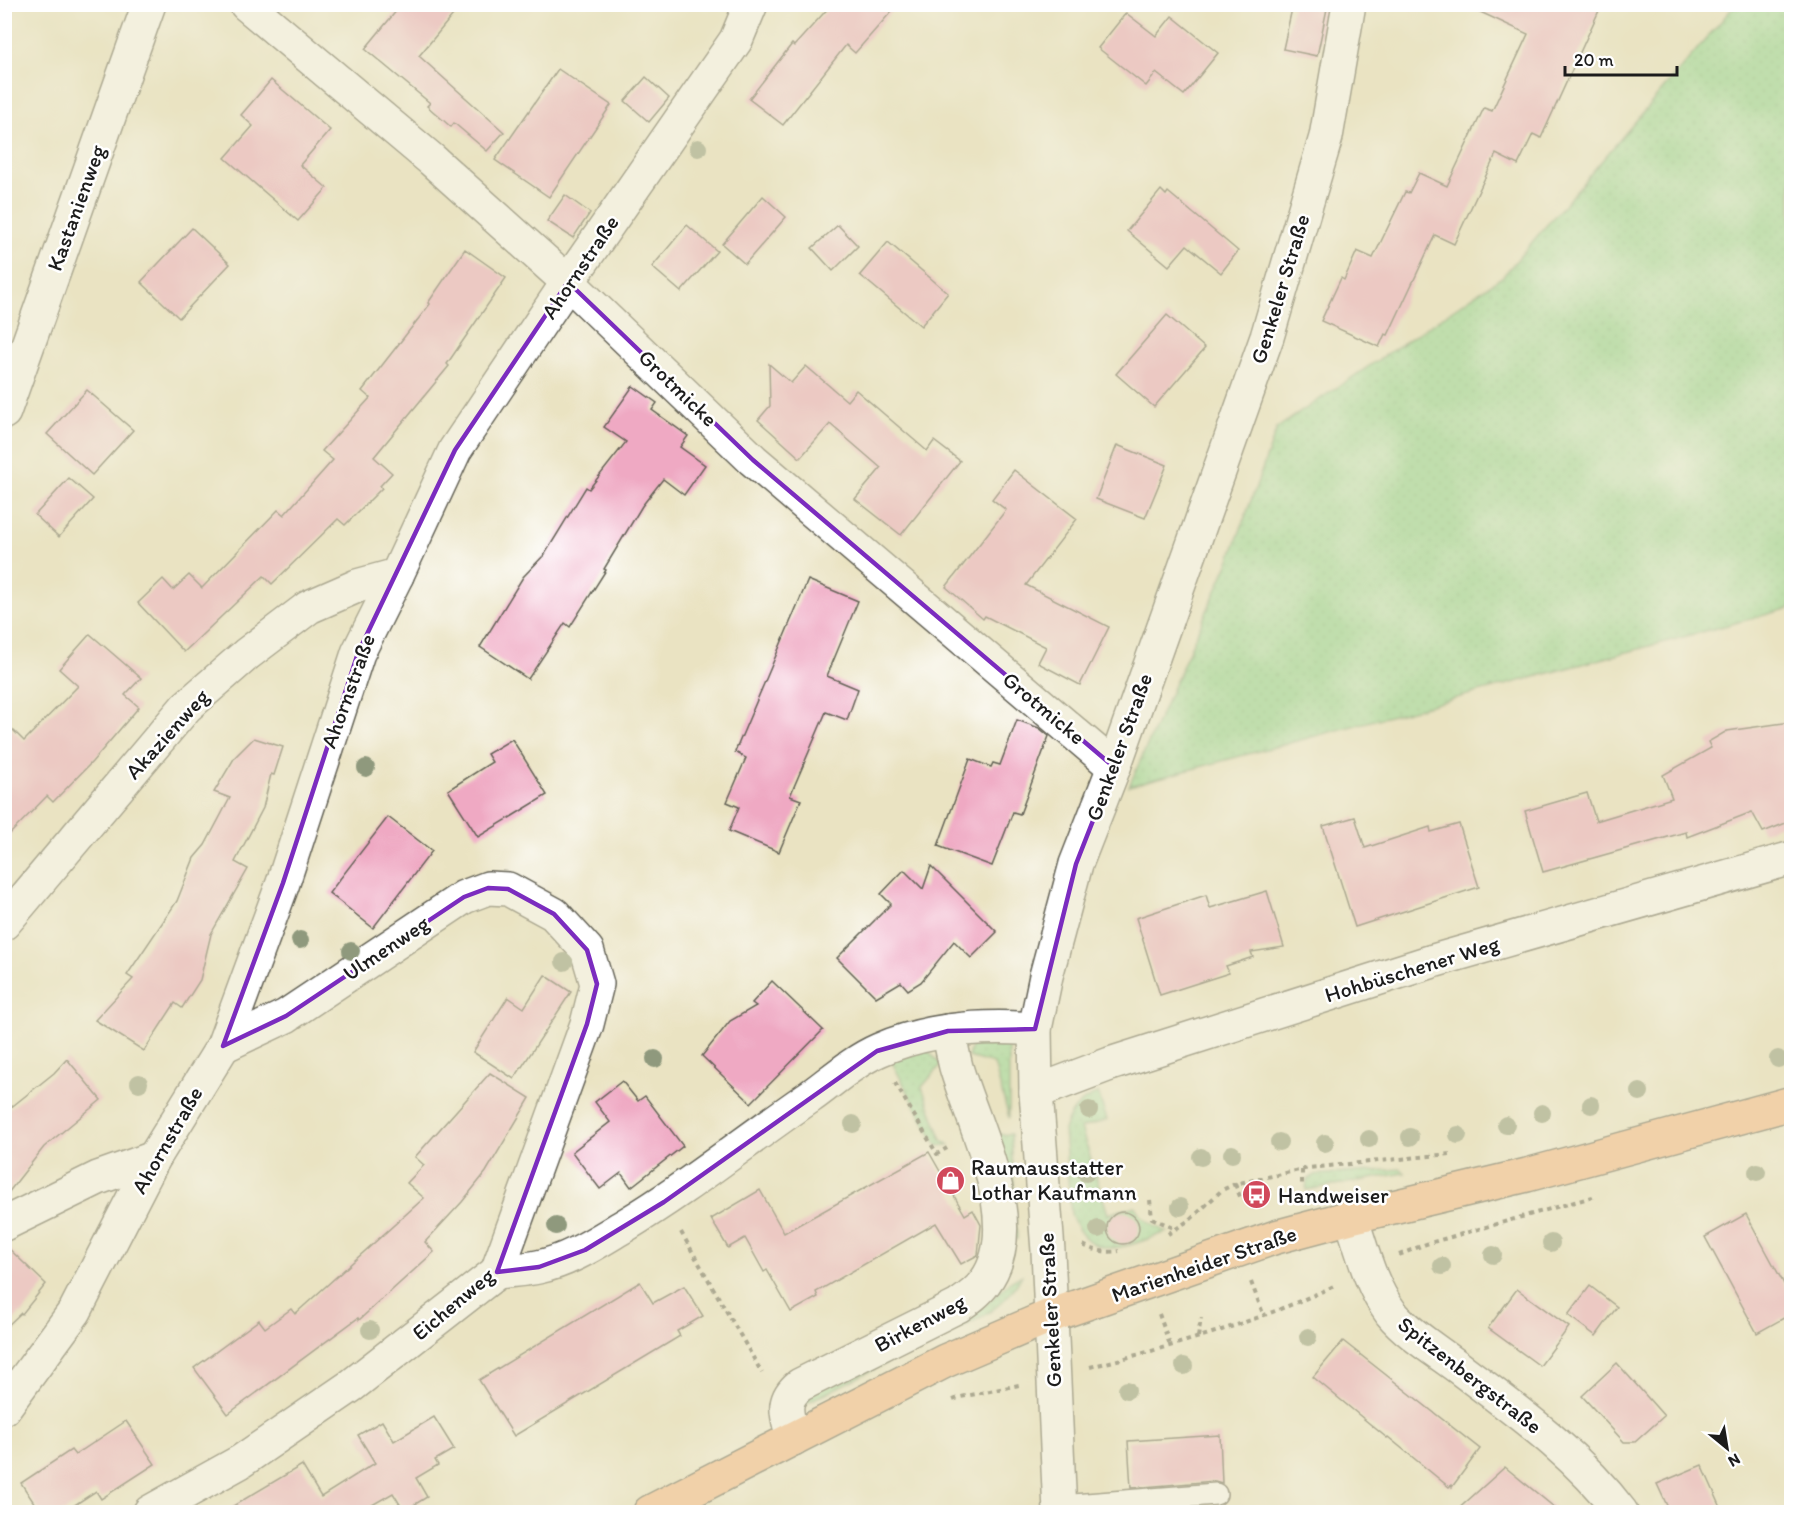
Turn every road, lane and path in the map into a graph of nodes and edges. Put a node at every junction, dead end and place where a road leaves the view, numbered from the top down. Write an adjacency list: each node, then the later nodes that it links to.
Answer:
1 (149, 4): 6 (street, Kastanienweg)
2 (246, 4): 5 (street, Grotmicke)
3 (751, 4): 5 (street, Ahornstraße)
4 (1349, 4): 8 (street, Genkeler Straße)
5 (568, 282): 7 (street, Ahornstraße); 8 (street, Grotmicke)
6 (4, 412)
7 (397, 576): 11 (street, Akazienweg); 14 (street, Ahornstraße)
8 (1114, 767): 12 (street, Genkeler Straße)
9 (1791, 858): 16 (street, Hohbüschener Weg)
10 (554, 914): 14 (street, Ulmenweg); 33 (street, Eichenweg)
11 (4, 923)
12 (1035, 1029): 13 (street); 16 (street, Genkeler Straße)
13 (948, 1031): 15 (street); 41 (street, Birkenweg)
14 (223, 1046): 20 (street, Ahornstraße)
15 (877, 1051): 18 (path); 26 (street)
16 (1036, 1092): 32 (street, Genkeler Straße)
17 (1791, 1103): 27 (main road, Marienheider Straße)
18 (953, 1145)
19 (1459, 1153): 21 (path)
20 (154, 1158): 28 (street); 42 (street, Ahornstraße)
21 (1302, 1170): 22 (path); 23 (path)
22 (1235, 1184): 24 (path); 29 (path)
23 (1302, 1187)
24 (1241, 1199)
25 (1150, 1200): 29 (path)
26 (664, 1202): 33 (street); 41 (path)
27 (1351, 1217): 35 (main road, Marienheider Straße); 48 (street, Spitzenbergstraße)
28 (4, 1224)
29 (1177, 1230): 30 (path)
30 (1167, 1234)
31 (1128, 1250): 32 (path)
32 (1048, 1251): 35 (street, Genkeler Straße)
33 (497, 1272): 46 (street, Eichenweg)
34 (1257, 1300): 36 (path)
35 (1050, 1316): 43 (main road, Marienheider Straße); 45 (street, Genkeler Straße)
36 (1264, 1316)
37 (1201, 1318): 39 (path)
38 (1163, 1326): 40 (path)
39 (1198, 1337)
40 (1170, 1345)
41 (786, 1405): 43 (street)
42 (4, 1408)
43 (793, 1439): 47 (main road, Marienheider Straße)
44 (1216, 1494): 45 (lane)
45 (1060, 1509)
46 (150, 1512)
47 (650, 1512)
48 (1621, 1512)

